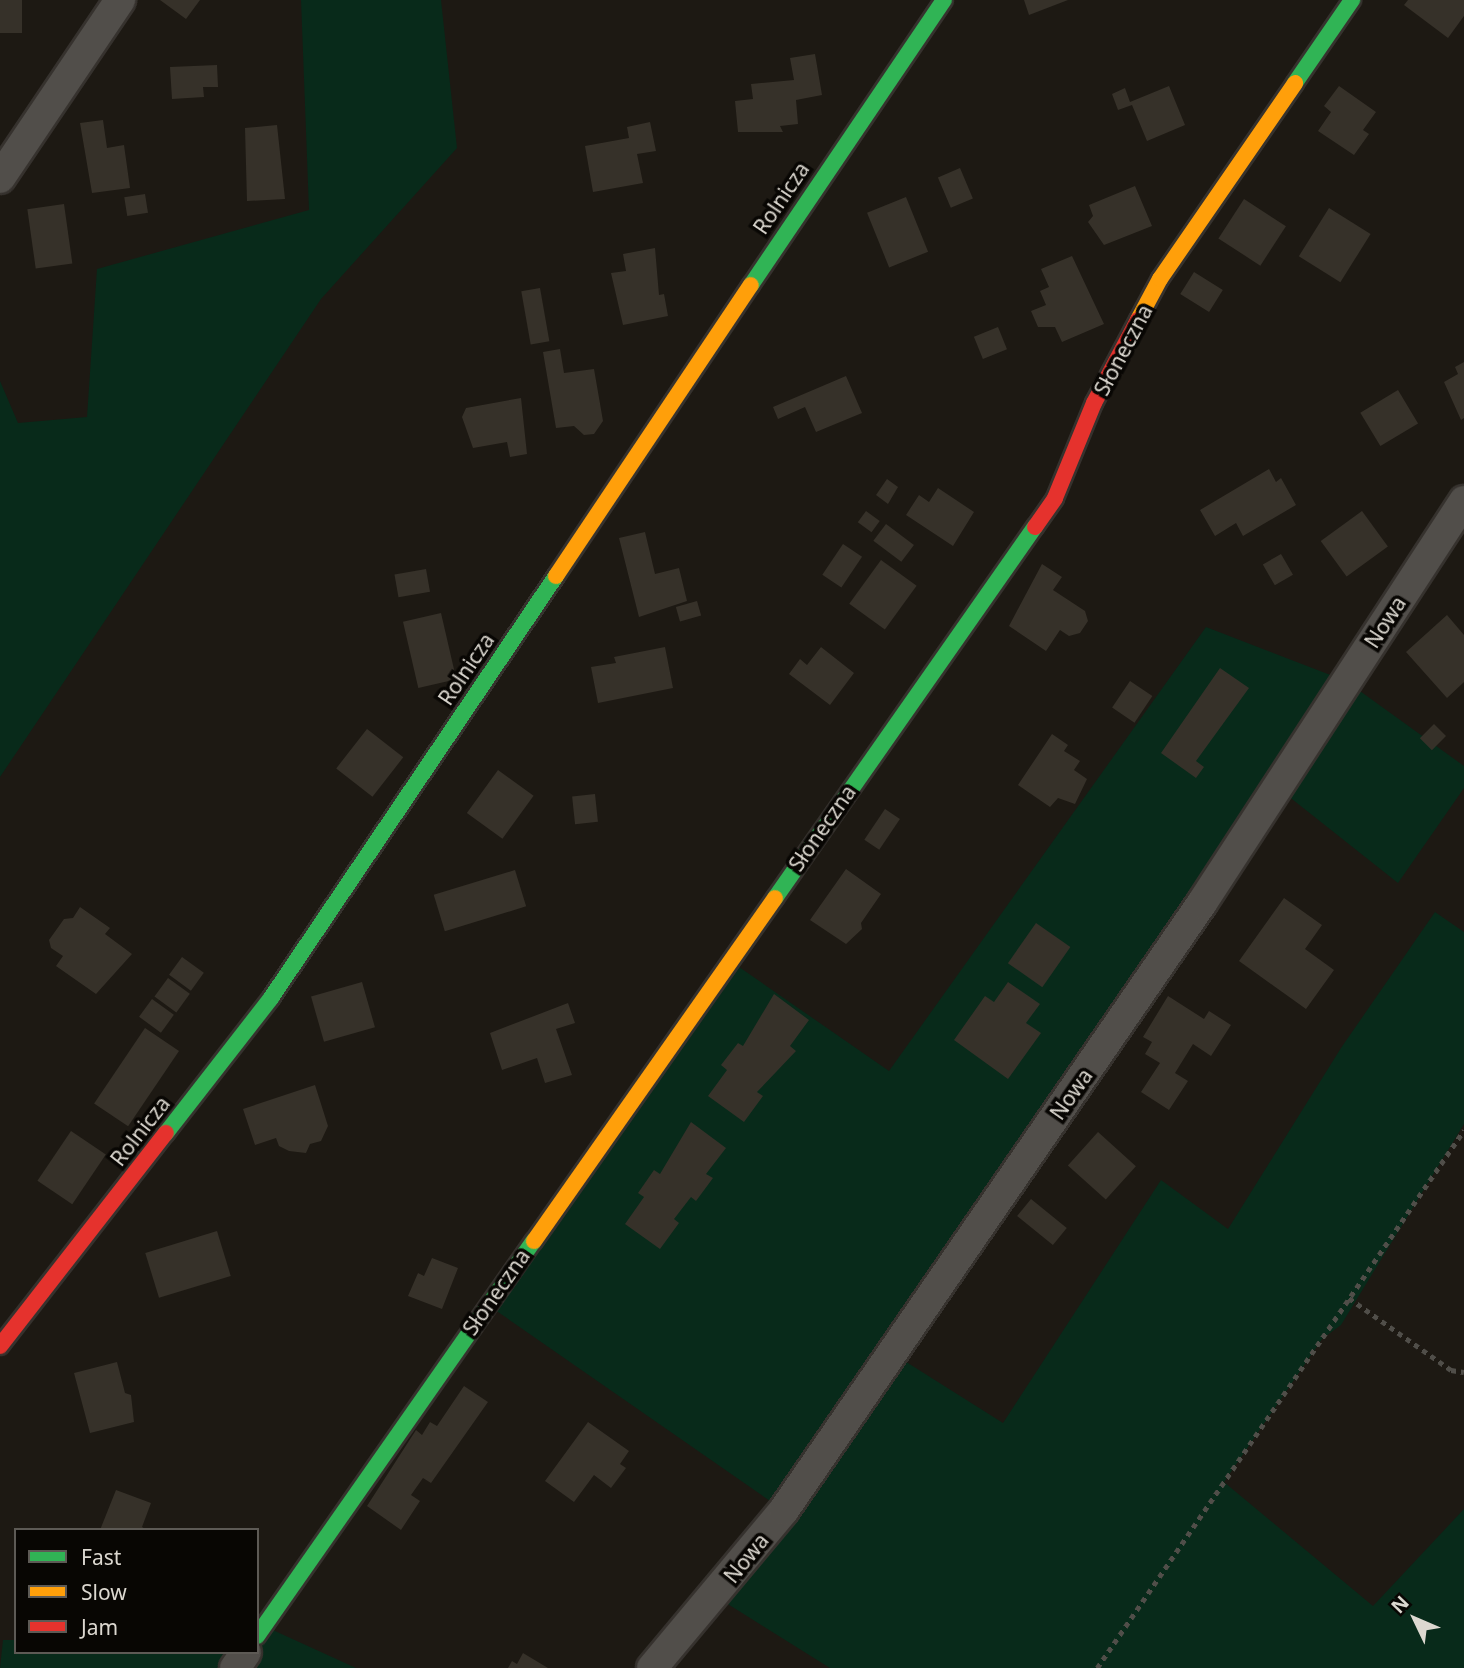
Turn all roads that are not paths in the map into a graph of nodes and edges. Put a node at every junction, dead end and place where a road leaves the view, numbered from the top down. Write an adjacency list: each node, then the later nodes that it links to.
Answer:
1 (120, 0): 4 (street)
2 (944, 0): 6 (street, Rolnicza)
3 (1352, 0): 7 (street, Słoneczna)
4 (0, 178)
5 (1464, 501): 8 (street, Nowa)
6 (0, 1346)
7 (259, 1633)
8 (652, 1668)

